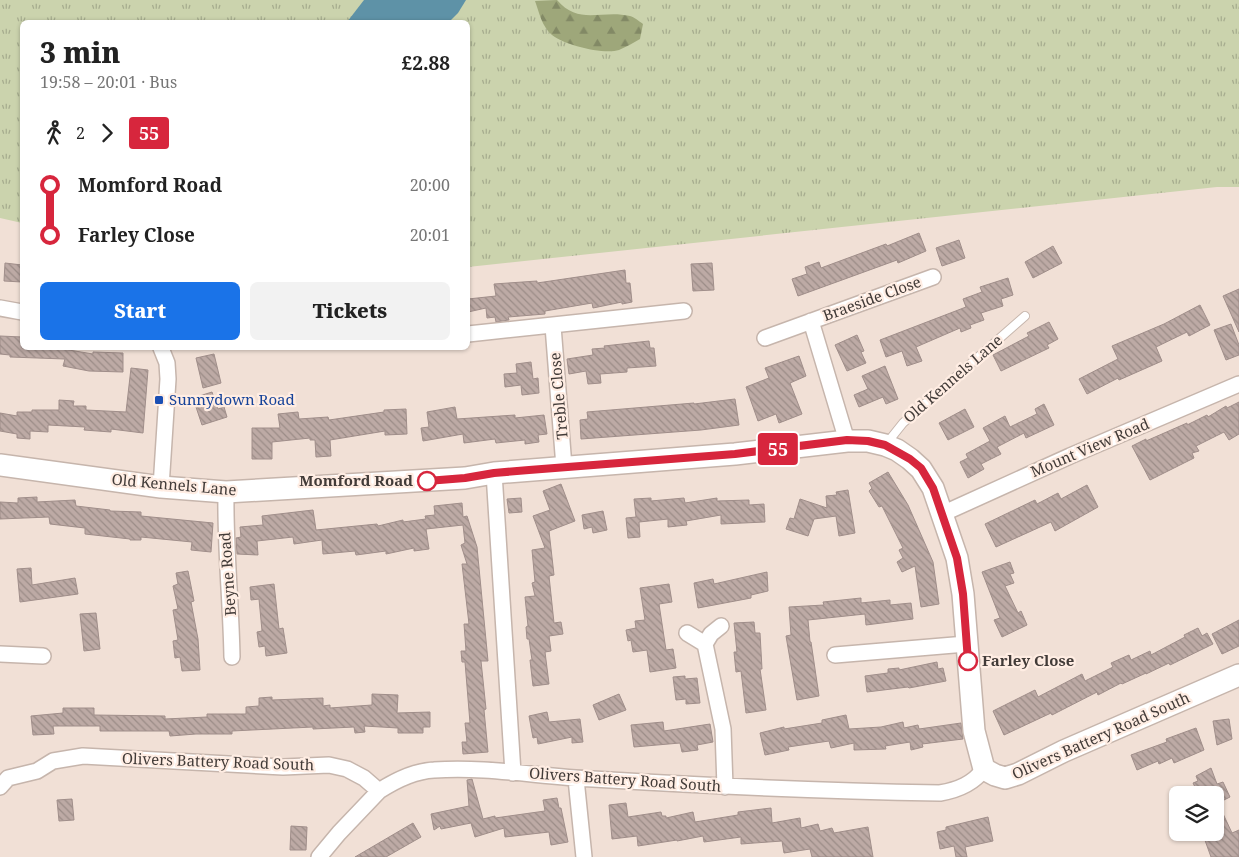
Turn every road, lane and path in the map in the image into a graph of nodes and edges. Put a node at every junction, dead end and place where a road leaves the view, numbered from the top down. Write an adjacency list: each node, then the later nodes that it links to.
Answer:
1 (933, 277): 6 (street, Braeside Close)
2 (0, 308): 4 (street)
3 (684, 311): 7 (street)
4 (20, 312)
5 (1025, 316): 13 (lane, Old Kennels Lane)
6 (811, 321): 9 (street, Braeside Close); 12 (street, Braeside Close)
7 (553, 326): 8 (street); 15 (street, Treble Close)
8 (474, 334)
9 (765, 338)
10 (162, 350): 17 (street)
11 (1239, 384): 19 (street, Mount View Road)
12 (847, 440): 13 (street, Old Kennels Lane); 15 (street, Old Kennels Lane)
13 (885, 445): 19 (street, Old Kennels Lane)
14 (0, 465): 17 (street, Old Kennels Lane)
15 (564, 467): 16 (street, Old Kennels Lane)
16 (494, 473): 18 (street, Old Kennels Lane); 30 (street)
17 (161, 486): 18 (street, Old Kennels Lane)
18 (226, 492): 27 (street, Beyne Road)
19 (942, 514): 23 (street, Old Kennels Lane)
20 (721, 626): 22 (street)
21 (687, 633): 22 (street)
22 (705, 644): 33 (street)
23 (966, 644): 25 (street); 29 (street, Old Kennels Lane)
24 (0, 654): 26 (street)
25 (835, 655)
26 (43, 656)
27 (232, 657)
28 (1239, 675): 29 (street, Olivers Battery Road South)
29 (984, 769): 33 (street, Olivers Battery Road South)
30 (513, 773): 31 (street, Olivers Battery Road South); 34 (street, Olivers Battery Road South)
31 (576, 778): 33 (street, Olivers Battery Road South); 36 (street)
32 (0, 786): 34 (street, Olivers Battery Road South)
33 (725, 786)
34 (379, 791): 35 (street)
35 (319, 857)
36 (584, 857)

